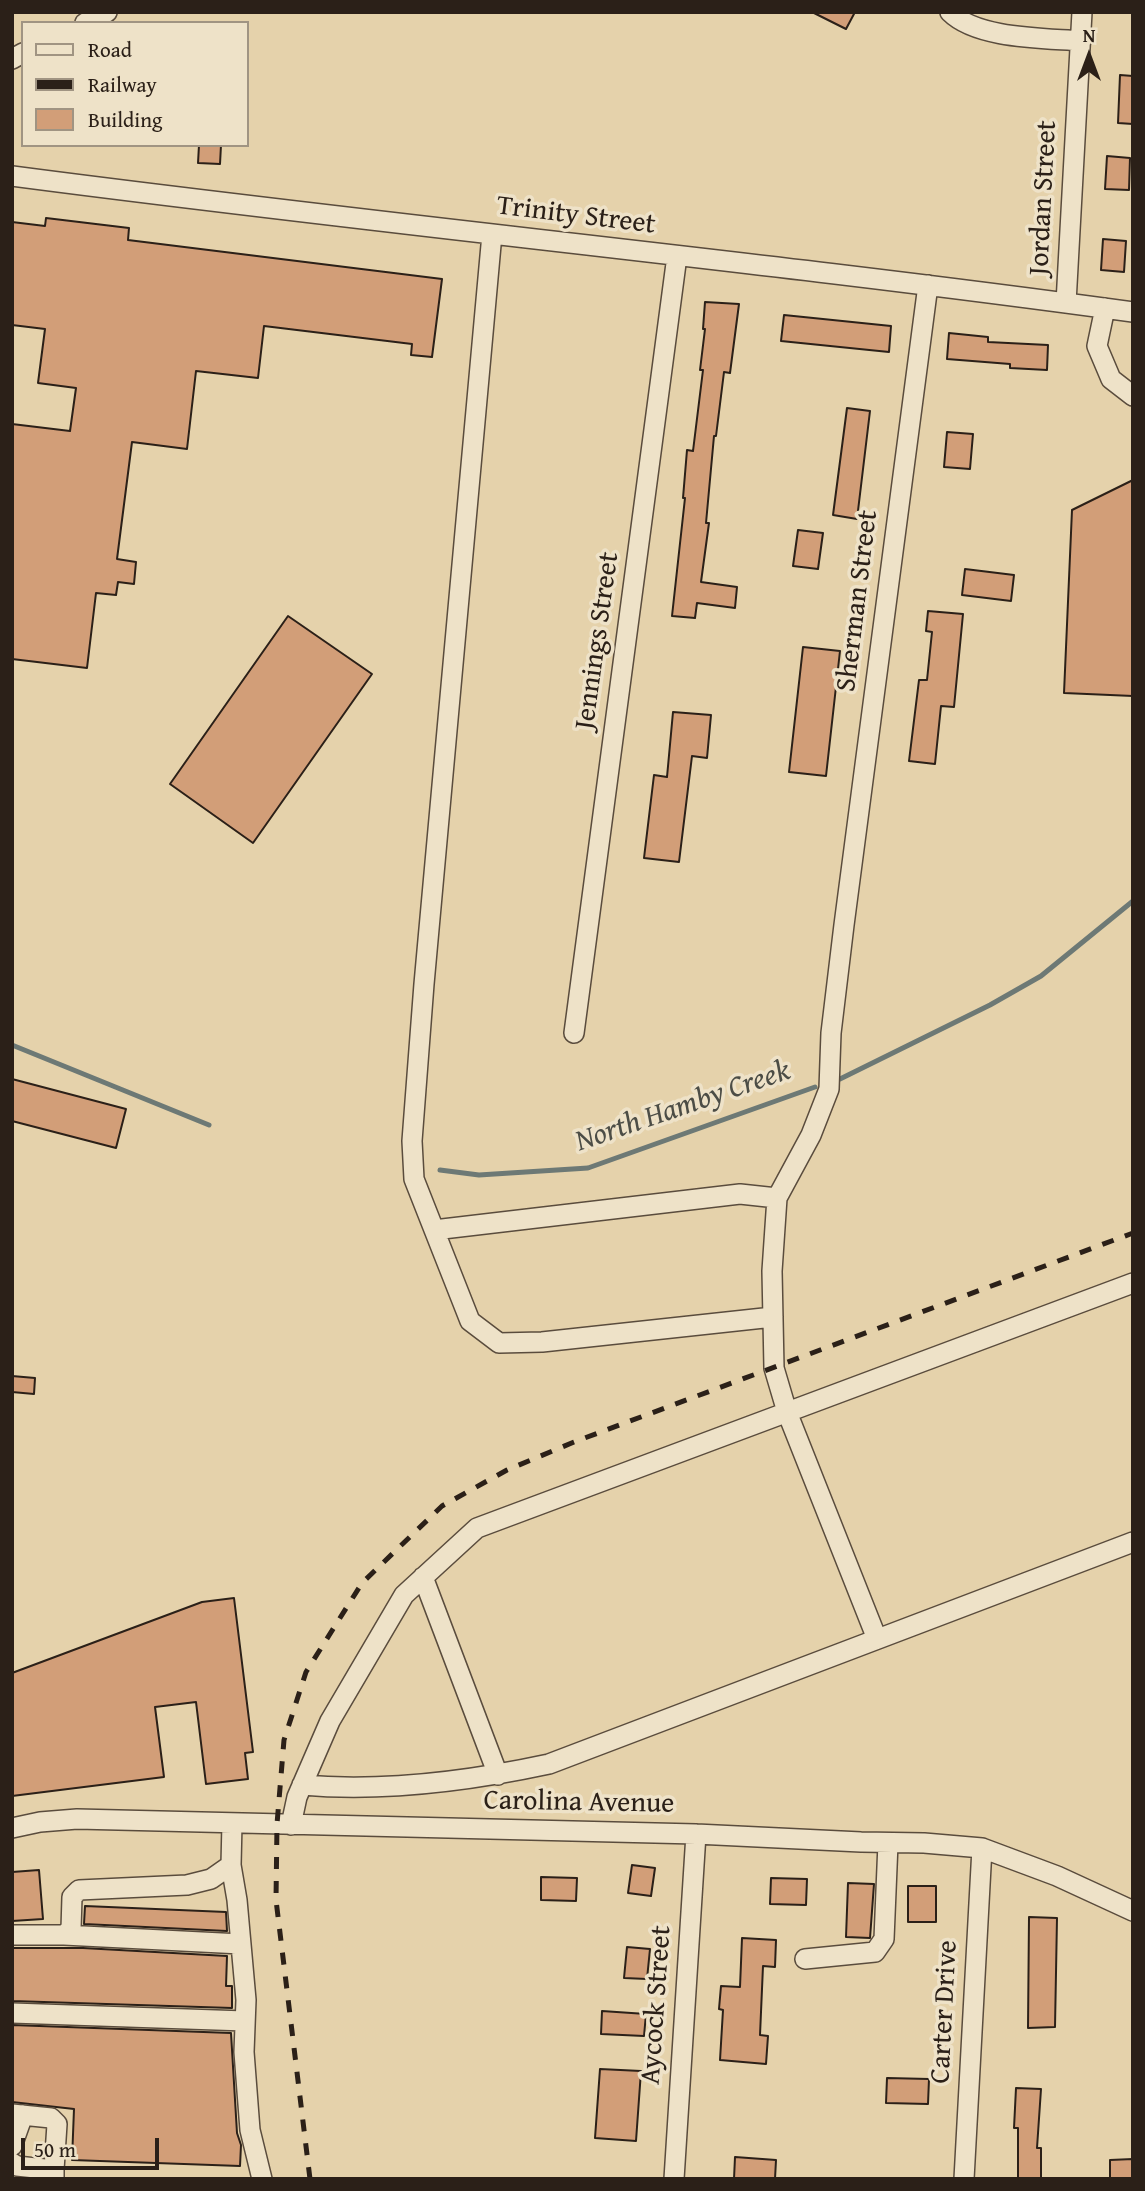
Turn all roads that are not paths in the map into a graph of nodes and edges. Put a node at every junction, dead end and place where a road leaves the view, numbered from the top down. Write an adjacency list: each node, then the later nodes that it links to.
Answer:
1 (107, 12): 4 (street)
2 (950, 12): 5 (street)
3 (1082, 12): 5 (street, Jordan Street)
4 (89, 21)
5 (1081, 41): 10 (street, Jordan Street)
6 (12, 176): 7 (street, Trinity Street)
7 (492, 234): 8 (street, Trinity Street); 16 (street)
8 (677, 256): 9 (street, Trinity Street); 14 (street, Jennings Street)
9 (928, 285): 10 (street, Trinity Street); 15 (street, Sherman Street)
10 (1066, 303): 11 (street, Trinity Street)
11 (1105, 308): 12 (street, Trinity Street); 13 (street)
12 (1133, 312)
13 (1133, 396)
14 (574, 1033)
15 (777, 1198): 16 (street); 18 (street)
16 (434, 1230): 18 (street)
17 (1133, 1283): 19 (street)
18 (773, 1317): 19 (street)
19 (787, 1412): 21 (street); 22 (street)
20 (1133, 1542): 22 (street)
21 (423, 1577): 23 (street); 24 (street)
22 (877, 1639): 23 (street)
23 (498, 1775): 24 (street)
24 (302, 1785): 26 (street)
25 (232, 1823): 26 (street, Carolina Avenue); 27 (street, Carolina Avenue); 31 (street)
26 (291, 1825): 28 (street, Carolina Avenue)
27 (12, 1828)
28 (696, 1834): 29 (street, Carolina Avenue); 44 (street, Aycock Street)
29 (888, 1843): 30 (street, Carolina Avenue); 36 (street)
30 (982, 1848): 32 (street, Carolina Avenue); 45 (street, Carter Drive)
31 (231, 1865): 34 (street); 35 (street)
32 (1133, 1910)
33 (12, 1935): 34 (street)
34 (64, 1935): 35 (street)
35 (241, 1944): 38 (street)
36 (805, 1959)
37 (12, 2013): 38 (street)
38 (245, 2021): 43 (street)
39 (18, 2115): 40 (street); 42 (street)
40 (12, 2147)
41 (12, 2164): 42 (street)
42 (54, 2174)
43 (262, 2179)
44 (674, 2179)
45 (964, 2179)

